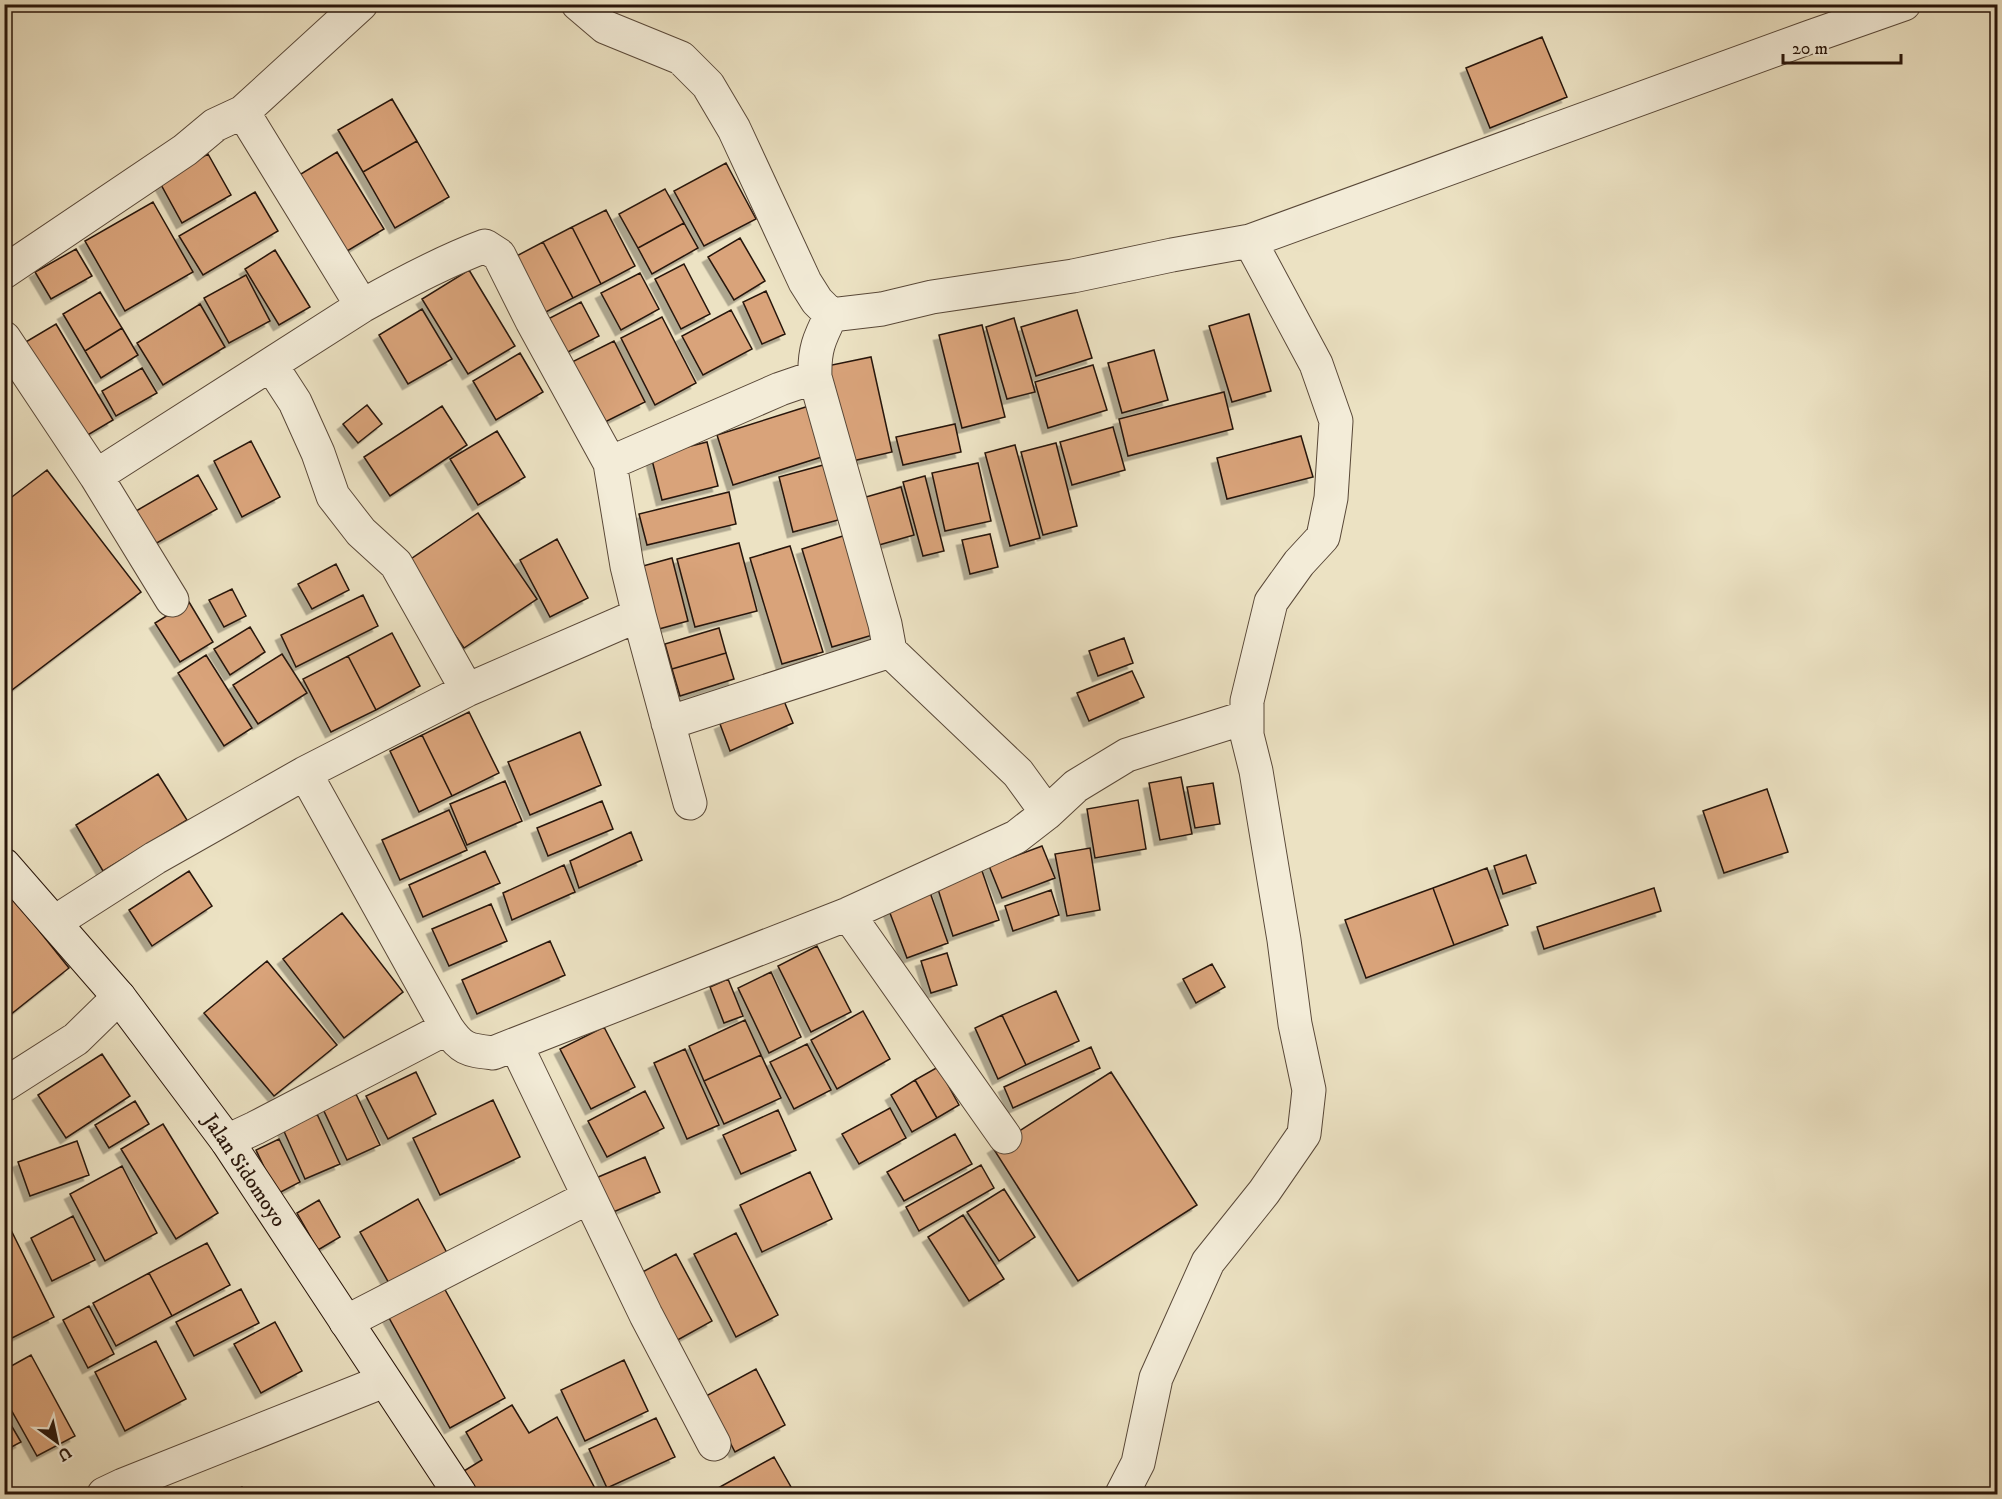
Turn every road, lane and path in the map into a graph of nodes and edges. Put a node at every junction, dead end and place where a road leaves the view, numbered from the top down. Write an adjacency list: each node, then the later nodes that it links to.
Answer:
1 (361, 4): 4 (street)
2 (578, 4): 8 (street)
3 (1904, 4): 5 (street)
4 (243, 112): 6 (street); 7 (street)
5 (1250, 241): 8 (street); 18 (street)
6 (4, 272)
7 (362, 306): 10 (street); 12 (street)
8 (831, 315): 11 (street)
9 (4, 338): 13 (street)
10 (271, 364): 13 (street); 17 (street)
11 (815, 377): 12 (street); 16 (street)
12 (610, 463): 15 (street)
13 (96, 476): 14 (street)
14 (171, 600)
15 (639, 615): 17 (street); 19 (street)
16 (890, 651): 19 (street); 22 (street)
17 (467, 690): 20 (street)
18 (1247, 717): 22 (street); 38 (street)
19 (668, 723): 21 (street)
20 (305, 773): 25 (street); 27 (street)
21 (690, 803)
22 (1047, 813): 24 (street)
23 (4, 865): 25 (street, Jalan Sidomoyo)
24 (848, 914): 28 (street); 30 (street)
25 (55, 922): 26 (street, Jalan Sidomoyo)
26 (119, 997): 29 (street); 31 (street, Jalan Sidomoyo)
27 (447, 1028): 28 (street); 31 (street)
28 (516, 1045): 32 (street)
29 (4, 1085)
30 (1005, 1137)
31 (227, 1141): 33 (street, Jalan Sidomoyo)
32 (589, 1197): 33 (street); 35 (street)
33 (346, 1322): 34 (street, Jalan Sidomoyo)
34 (384, 1381): 36 (street); 37 (street, Jalan Sidomoyo)
35 (714, 1444)
36 (105, 1494)
37 (460, 1494)
38 (1122, 1494)

